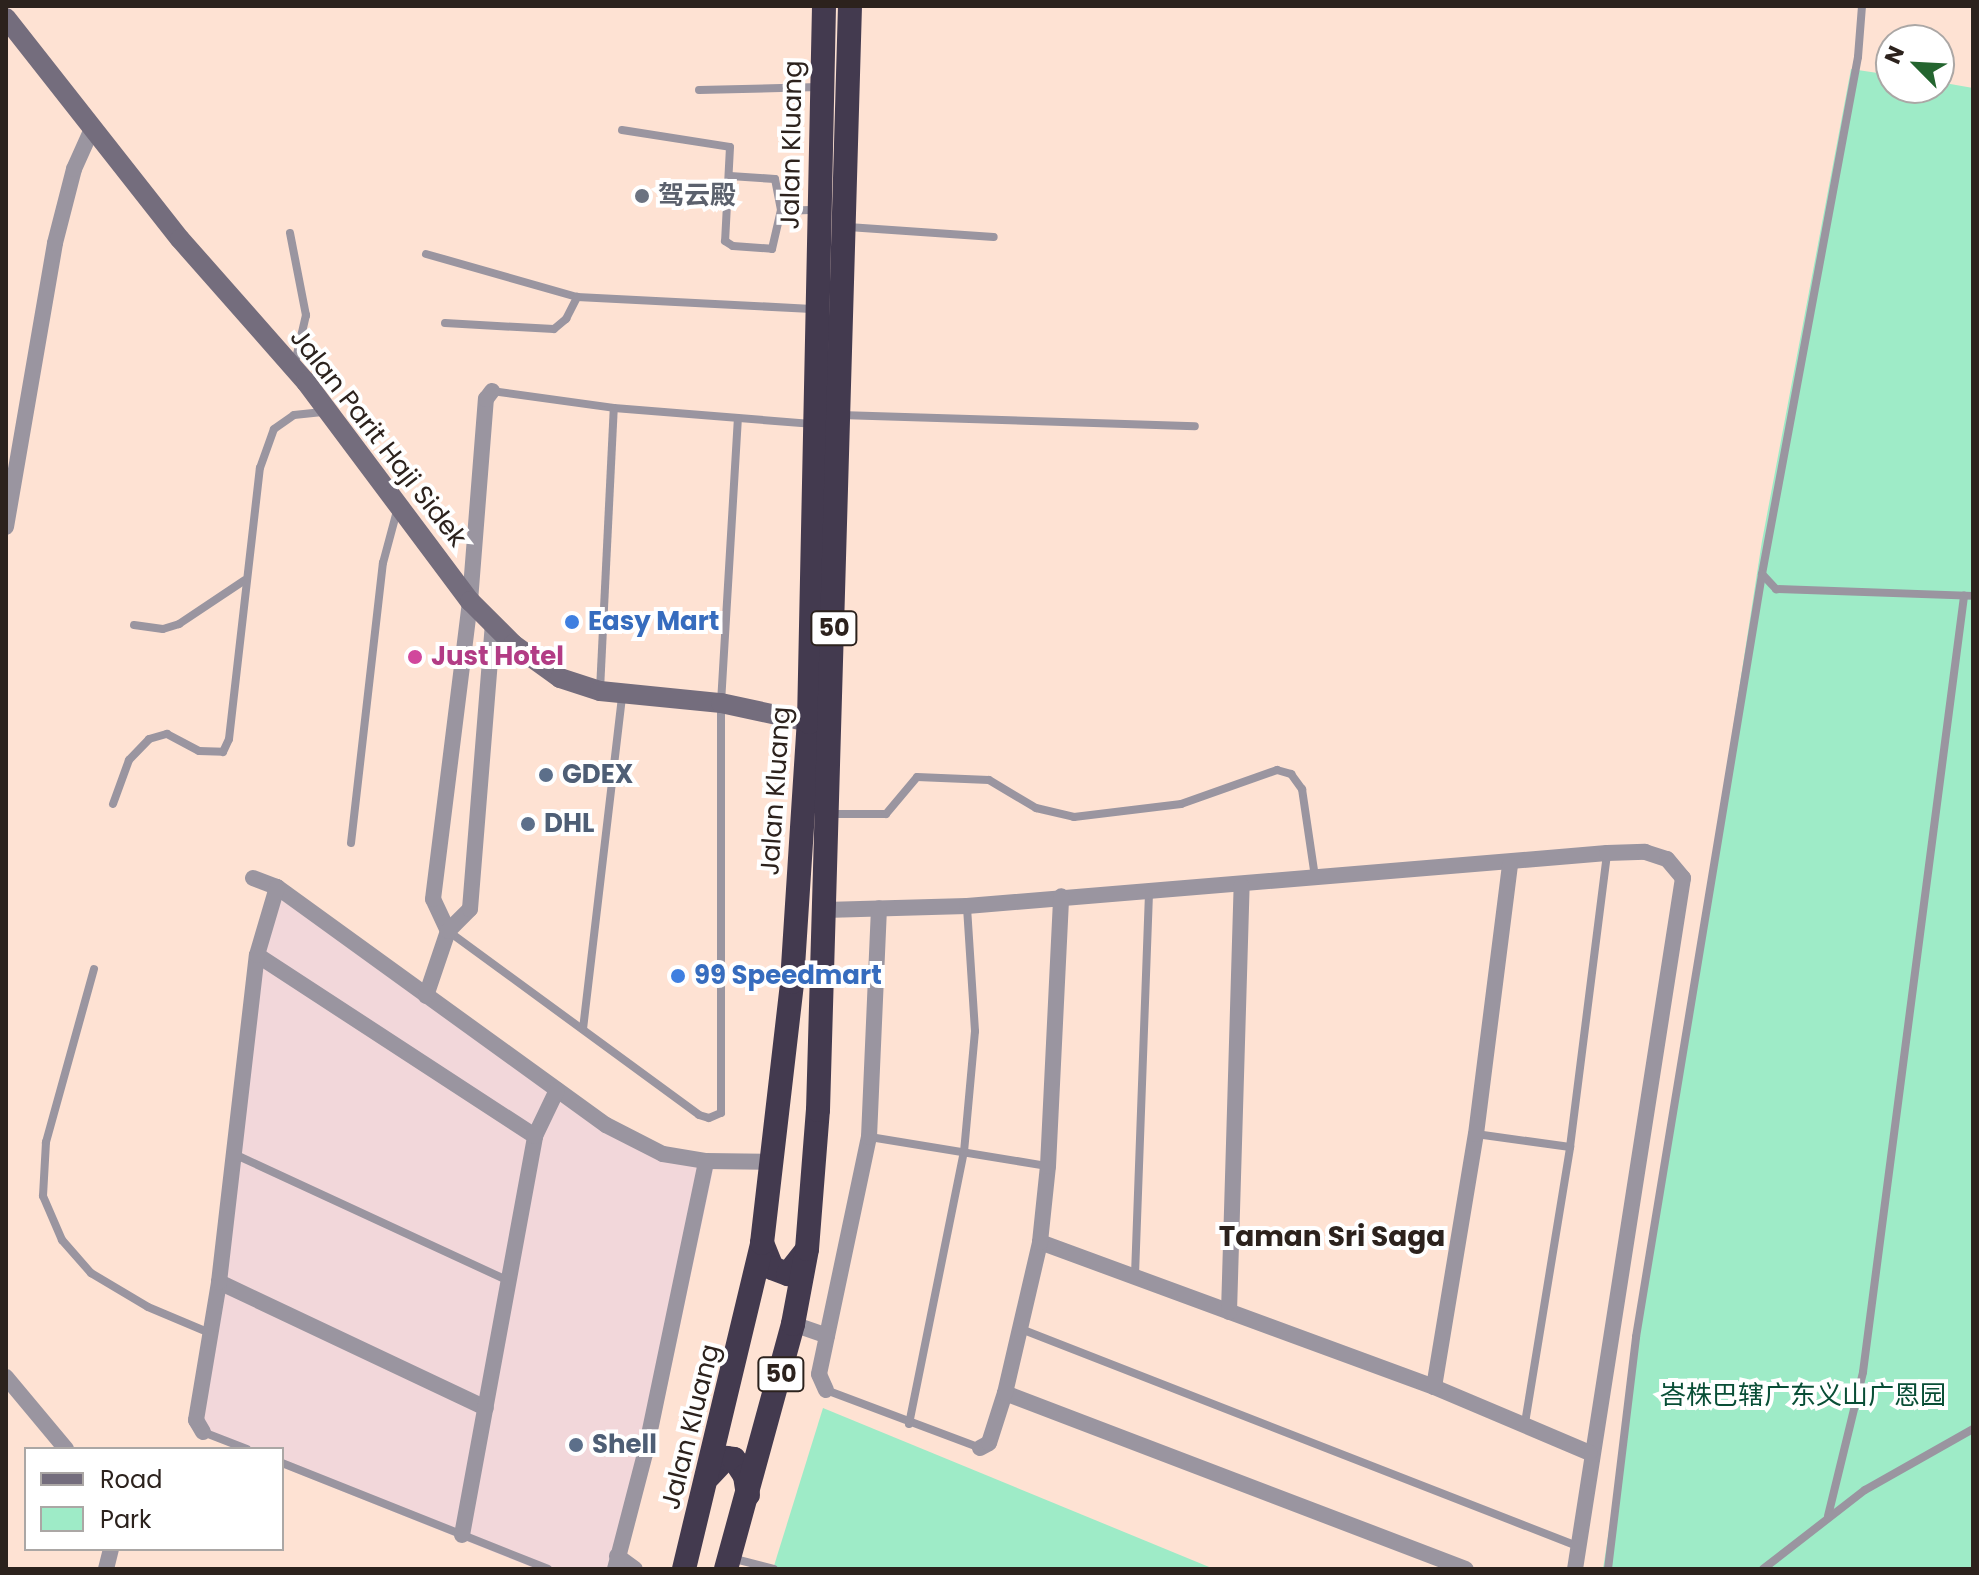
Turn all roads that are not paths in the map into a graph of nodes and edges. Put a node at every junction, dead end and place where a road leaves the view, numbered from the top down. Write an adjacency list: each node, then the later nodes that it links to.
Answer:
1 (824, 6): 5 (highway, Jalan Kluang / 50)
2 (850, 6): 12 (highway, Jalan Kluang / 50)
3 (1862, 6): 28 (lane)
4 (6, 18): 8 (street, Jalan Parit Haji Sidek)
5 (819, 87): 6 (lane); 10 (highway, Jalan Kluang / 50)
6 (699, 90)
7 (622, 130): 9 (lane)
8 (91, 131): 19 (street, Jalan Parit Haji Sidek); 27 (street)
9 (730, 176): 11 (lane); 11 (lane)
10 (818, 210): 11 (lane); 17 (highway, Jalan Kluang / 50)
11 (781, 211)
12 (847, 227): 14 (lane); 24 (highway, Jalan Kluang / 50)
13 (290, 233): 19 (lane)
14 (994, 237)
15 (426, 254): 16 (lane)
16 (577, 297): 17 (lane); 18 (lane)
17 (818, 309): 24 (highway, Jalan Kluang / 50)
18 (445, 323)
19 (294, 367): 22 (street, Jalan Parit Haji Sidek)
20 (492, 391): 21 (lane); 31 (street)
21 (614, 408): 23 (lane); 34 (lane)
22 (330, 412): 26 (street, Jalan Parit Haji Sidek); 29 (lane)
23 (738, 419): 24 (lane); 36 (lane)
24 (828, 420): 25 (lane); 37 (highway, Jalan Kluang / 50); 39 (highway, Jalan Kluang / 50)
25 (1195, 426)
26 (399, 504): 31 (street, Jalan Parit Haji Sidek); 40 (lane)
27 (6, 527)
28 (1762, 574): 30 (lane); 105 (lane)
29 (245, 580): 33 (lane); 38 (lane)
30 (1969, 596): 94 (lane)
31 (470, 601): 32 (street, Jalan Parit Haji Sidek); 52 (street)
32 (493, 624): 34 (street, Jalan Parit Haji Sidek); 52 (street)
33 (134, 625)
34 (600, 691): 35 (street, Jalan Parit Haji Sidek)
35 (622, 697): 36 (street, Jalan Parit Haji Sidek); 56 (lane)
36 (721, 703): 37 (street, Jalan Parit Haji Sidek); 56 (lane)
37 (809, 722): 65 (highway, Jalan Kluang / 50)
38 (113, 804)
39 (829, 814): 44 (lane); 51 (highway, Jalan Kluang / 50)
40 (351, 843)
41 (1607, 853): 42 (street); 61 (lane); 90 (street)
42 (1510, 865): 44 (street); 58 (street)
43 (253, 878): 46 (street)
44 (1315, 879): 45 (street)
45 (1242, 886): 47 (street); 73 (street)
46 (277, 887): 53 (street); 55 (street)
47 (1149, 891): 48 (street); 70 (lane)
48 (1061, 896): 49 (street); 66 (street)
49 (967, 906): 50 (street); 62 (lane)
50 (879, 908): 51 (street); 60 (street)
51 (825, 910): 69 (highway, Jalan Kluang / 50)
52 (448, 931): 55 (street); 56 (lane)
53 (257, 955): 59 (street); 63 (street)
54 (94, 969): 76 (lane)
55 (426, 996): 57 (street)
56 (583, 1029)
57 (557, 1090): 59 (street); 64 (street)
58 (1476, 1134): 61 (lane); 79 (street)
59 (535, 1136): 71 (street)
60 (869, 1137): 62 (lane); 77 (street)
61 (1570, 1147): 83 (lane)
62 (964, 1152): 66 (lane); 84 (lane)
63 (234, 1154): 71 (lane); 72 (street)
64 (706, 1161): 65 (street); 97 (street)
65 (774, 1162): 68 (highway, Jalan Kluang / 50)
66 (1048, 1166): 67 (street)
67 (1040, 1242): 70 (street); 75 (street)
68 (762, 1243): 69 (highway); 92 (highway, Jalan Kluang / 50)
69 (807, 1249): 74 (highway, Jalan Kluang / 50)
70 (1135, 1275): 73 (street)
71 (509, 1281): 82 (street)
72 (219, 1282): 76 (street); 82 (street)
73 (1229, 1312): 79 (street)
74 (793, 1324): 77 (street); 93 (highway, Jalan Kluang / 50)
75 (1021, 1329): 81 (street); 96 (lane)
76 (211, 1333): 86 (street)
77 (827, 1336): 80 (street)
78 (6, 1377): 87 (street)
79 (1434, 1387): 83 (street)
80 (826, 1390): 84 (lane)
81 (1005, 1393): 89 (street); 103 (street)
82 (486, 1408): 95 (street)
83 (1525, 1423): 90 (street)
84 (909, 1424): 89 (lane)
85 (1973, 1429): 94 (lane)
86 (203, 1432): 88 (lane)
87 (64, 1447)
88 (242, 1447)
89 (980, 1448)
90 (1590, 1453): 96 (street)
91 (284, 1464): 95 (lane)
92 (709, 1476): 93 (highway); 101 (highway, Jalan Kluang / 50)
93 (748, 1498): 98 (highway, Jalan Kluang / 50)
94 (1828, 1516): 106 (lane)
95 (462, 1535): 99 (lane)
96 (1577, 1546): 104 (street)
97 (616, 1563): 100 (street)
98 (728, 1563): 102 (lane)
99 (548, 1569)
100 (635, 1569)
101 (684, 1569)
102 (774, 1569)
103 (1466, 1569)
104 (1575, 1569)
105 (1608, 1569)
106 (1763, 1569)

